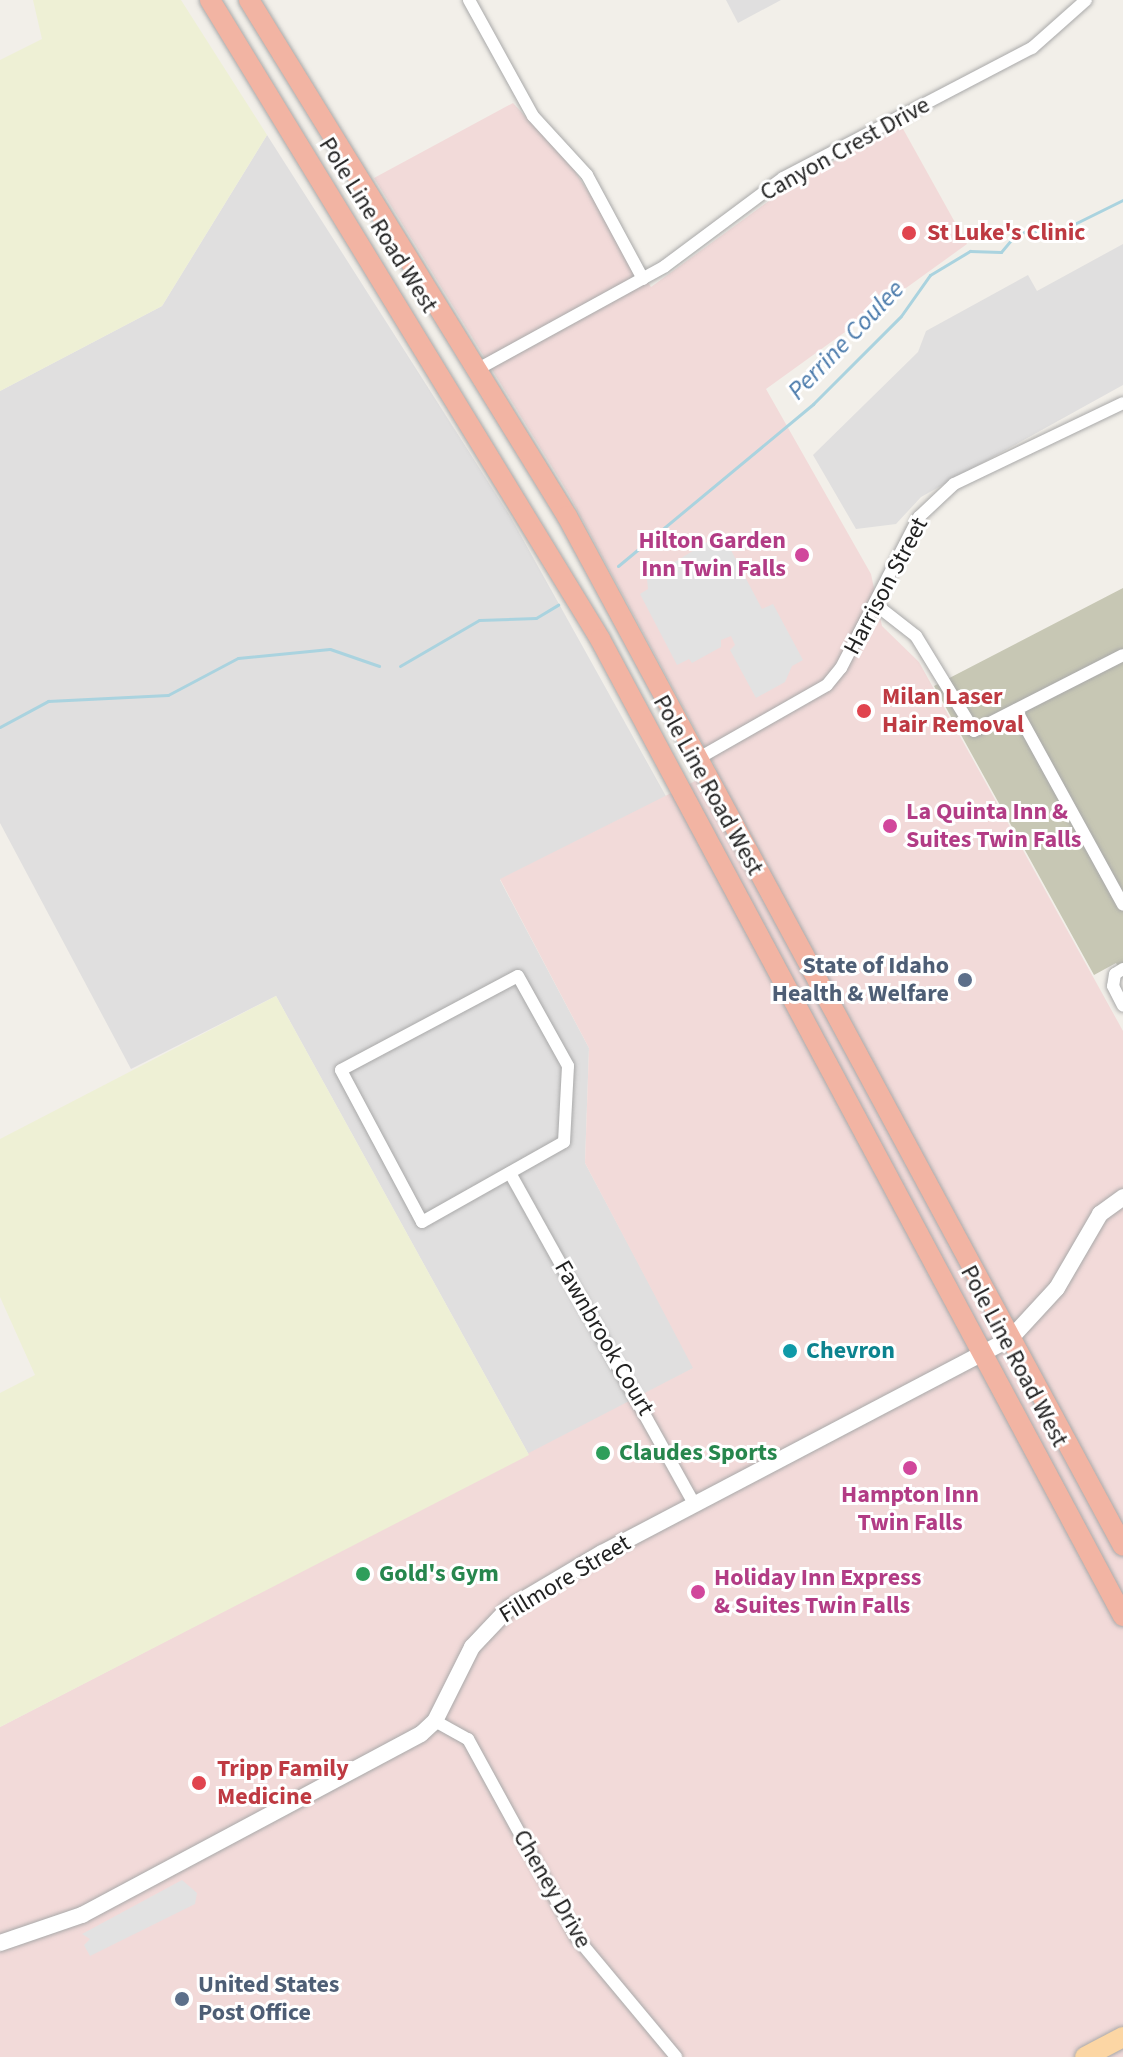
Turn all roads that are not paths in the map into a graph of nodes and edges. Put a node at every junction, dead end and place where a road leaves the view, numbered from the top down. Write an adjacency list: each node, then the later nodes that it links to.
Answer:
1 (210, 0): 18 (highway, Pole Line Road West)
2 (249, 0): 6 (highway, Pole Line Road West)
3 (469, 0): 5 (street)
4 (1086, 0): 5 (street, Canyon Crest Drive)
5 (643, 279): 6 (street, Canyon Crest Drive)
6 (478, 369): 11 (highway, Pole Line Road West)
7 (1123, 403): 8 (street, Harrison Street)
8 (875, 604): 10 (street); 11 (street, Harrison Street)
9 (1123, 655): 10 (street)
10 (1016, 710): 12 (street)
11 (699, 758): 17 (highway, Pole Line Road West)
12 (1123, 905)
13 (1123, 969): 14 (street)
14 (1123, 1006)
15 (510, 1173): 15 (street); 19 (street, Fawnbrook Court)
16 (1123, 1197): 17 (street, Fillmore Street)
17 (1010, 1339): 18 (street, Fillmore Street); 20 (highway, Pole Line Road West)
18 (984, 1354): 19 (street, Fillmore Street); 21 (highway, Pole Line Road West)
19 (695, 1505): 22 (street, Fillmore Street)
20 (1123, 1546)
21 (1122, 1607)
22 (435, 1721): 23 (street, Fillmore Street); 25 (street, Cheney Drive)
23 (0, 1943)
24 (1123, 2037): 26 (main road)
25 (676, 2057)
26 (1085, 2057)

